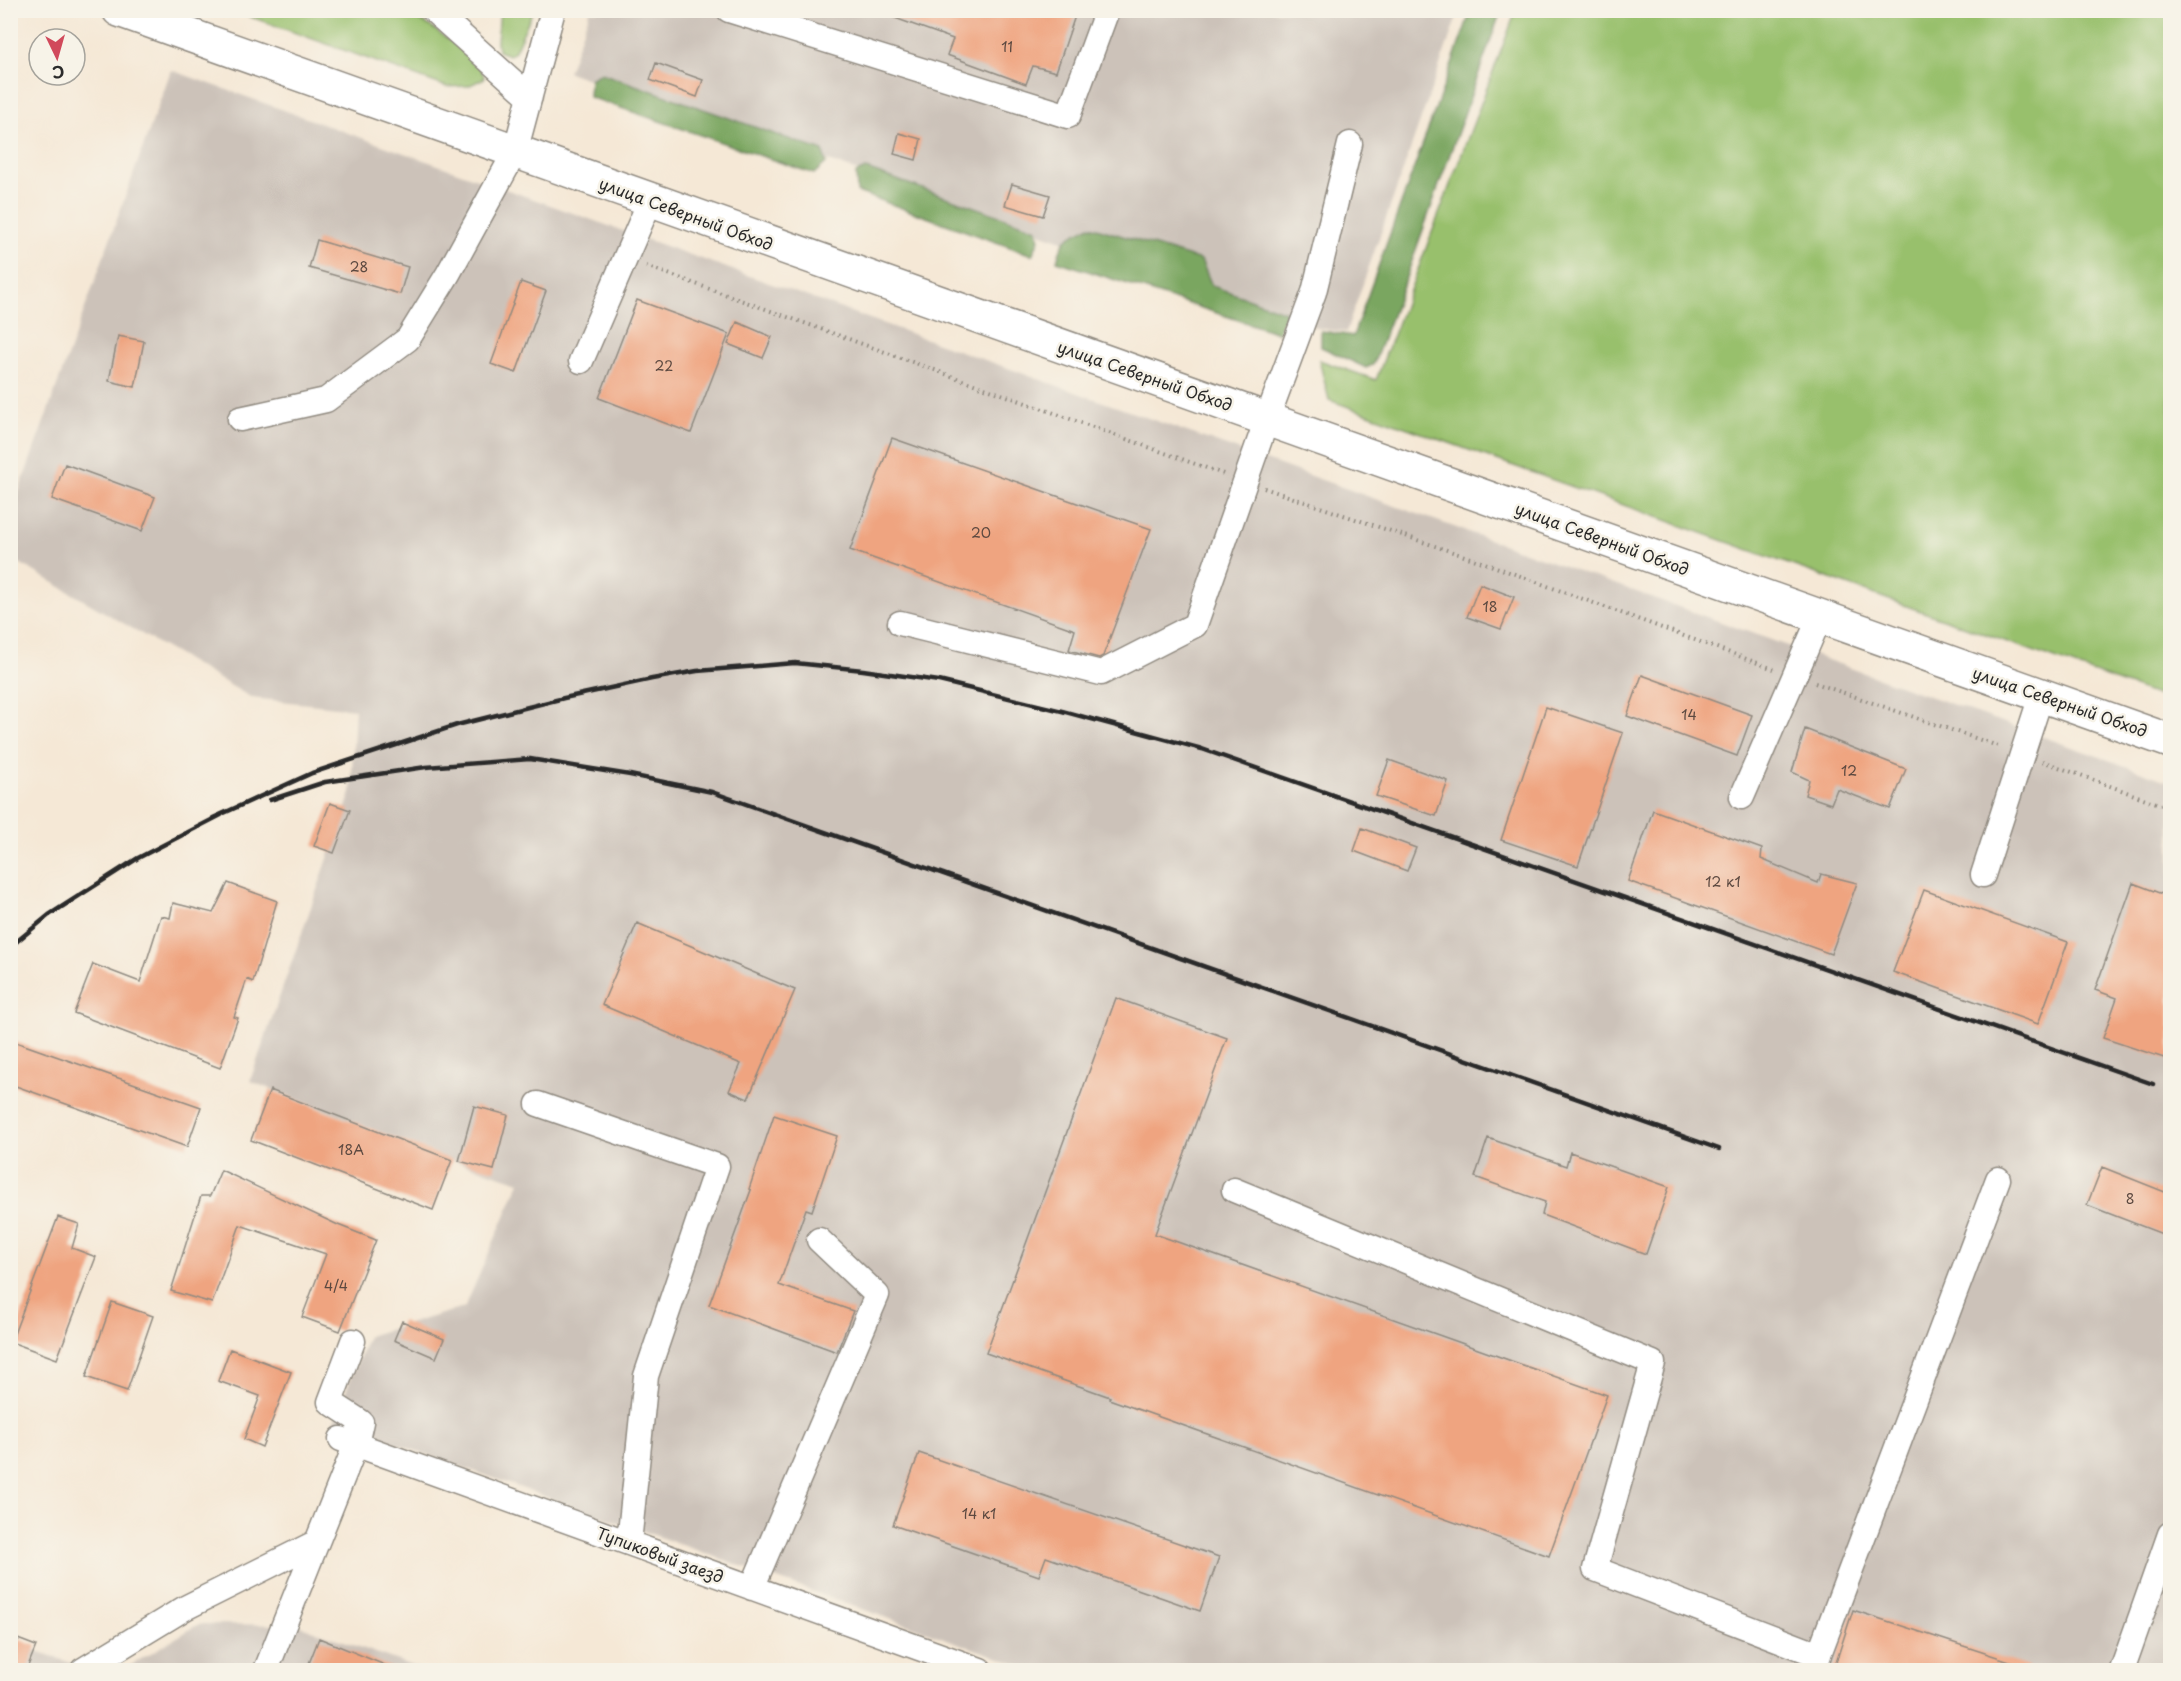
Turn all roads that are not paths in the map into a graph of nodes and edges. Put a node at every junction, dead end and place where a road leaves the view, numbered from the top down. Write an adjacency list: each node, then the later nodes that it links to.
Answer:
1 (119, 10): 8 (highway, улица Северный Обход)
2 (433, 10): 6 (street)
3 (553, 10): 6 (street)
4 (729, 10): 5 (street)
5 (1107, 10)
6 (530, 97): 8 (street)
7 (1350, 144): 12 (street)
8 (515, 152): 9 (highway, улица Северный Обход); 11 (street)
9 (650, 201): 10 (street); 12 (highway, улица Северный Обход)
10 (581, 361)
11 (240, 419)
12 (1267, 419): 13 (highway, улица Северный Обход); 14 (street)
13 (1820, 617): 15 (highway, улица Северный Обход); 17 (street)
14 (900, 623)
15 (2041, 696): 16 (highway, улица Северный Обход); 18 (street)
16 (2170, 741)
17 (1742, 797)
18 (1983, 875)
19 (538, 1104): 27 (street)
20 (1998, 1179): 29 (street)
21 (1234, 1190): 29 (street)
22 (819, 1240): 28 (street)
23 (352, 1341): 24 (street)
24 (348, 1441): 26 (street); 27 (street, Тупиковый заезд)
25 (2170, 1534): 33 (street)
26 (317, 1542): 30 (street); 31 (street)
27 (629, 1543): 28 (street, Тупиковый заезд)
28 (752, 1588): 32 (street, Тупиковый заезд)
29 (1816, 1663)
30 (83, 1671)
31 (266, 1671)
32 (980, 1671)
33 (2122, 1671)

